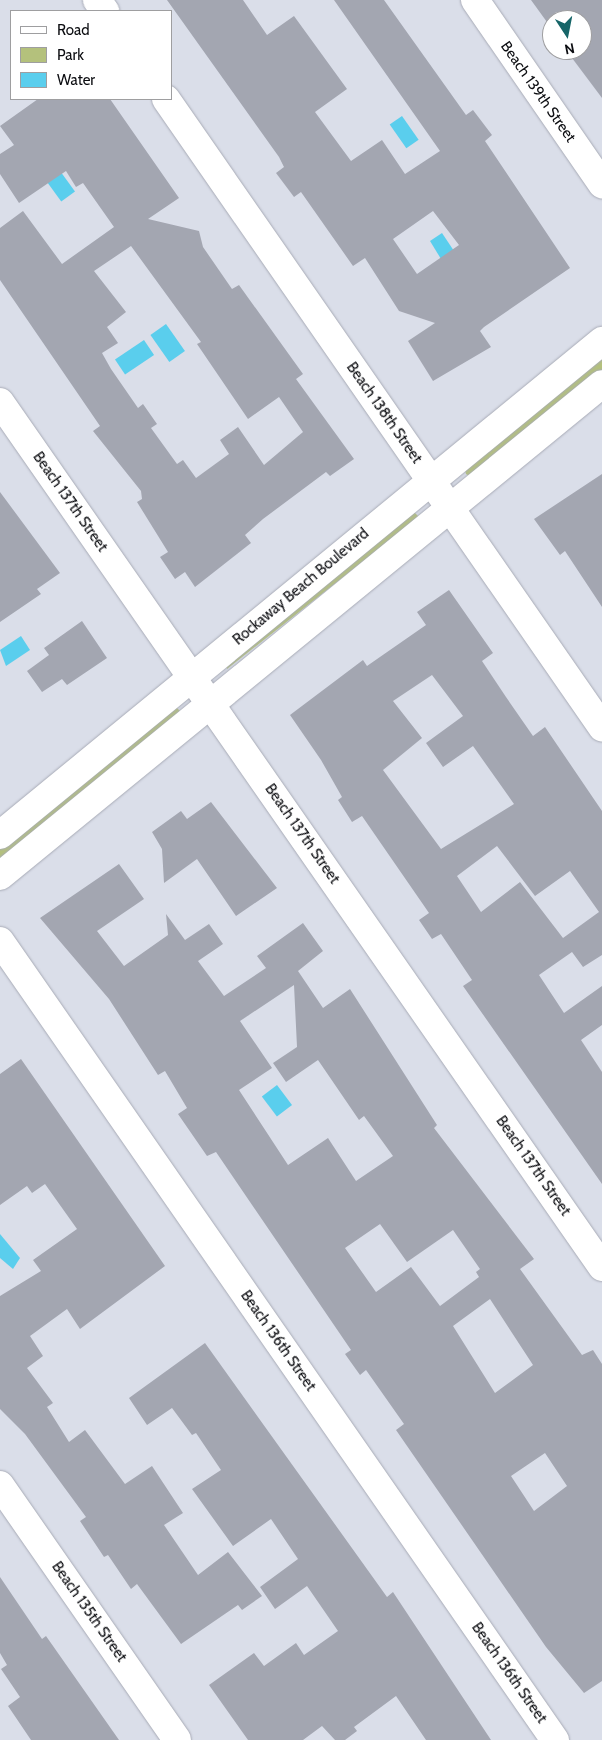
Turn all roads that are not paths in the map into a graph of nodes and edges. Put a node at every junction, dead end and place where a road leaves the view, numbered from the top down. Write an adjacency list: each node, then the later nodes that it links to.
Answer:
1 (475, 0): 3 (street, Beach 139th Street)
2 (167, 100): 7 (street, Beach 138th Street)
3 (602, 184)
4 (602, 341): 7 (street, Rockaway Beach Boulevard)
5 (602, 384): 8 (street)
6 (0, 402): 9 (street, Beach 137th Street)
7 (430, 480): 8 (street, Beach 138th Street); 9 (street, Rockaway Beach Boulevard)
8 (450, 507): 10 (street); 11 (street, Beach 138th Street)
9 (193, 677): 10 (street, Beach 137th Street); 12 (street, Rockaway Beach Boulevard)
10 (212, 704): 13 (street); 15 (street, Beach 137th Street)
11 (602, 727)
12 (0, 835)
13 (0, 876)
14 (0, 941): 18 (street, Beach 136th Street)
15 (602, 1267)
16 (0, 1485): 17 (street, Beach 135th Street)
17 (177, 1740)
18 (555, 1740)

